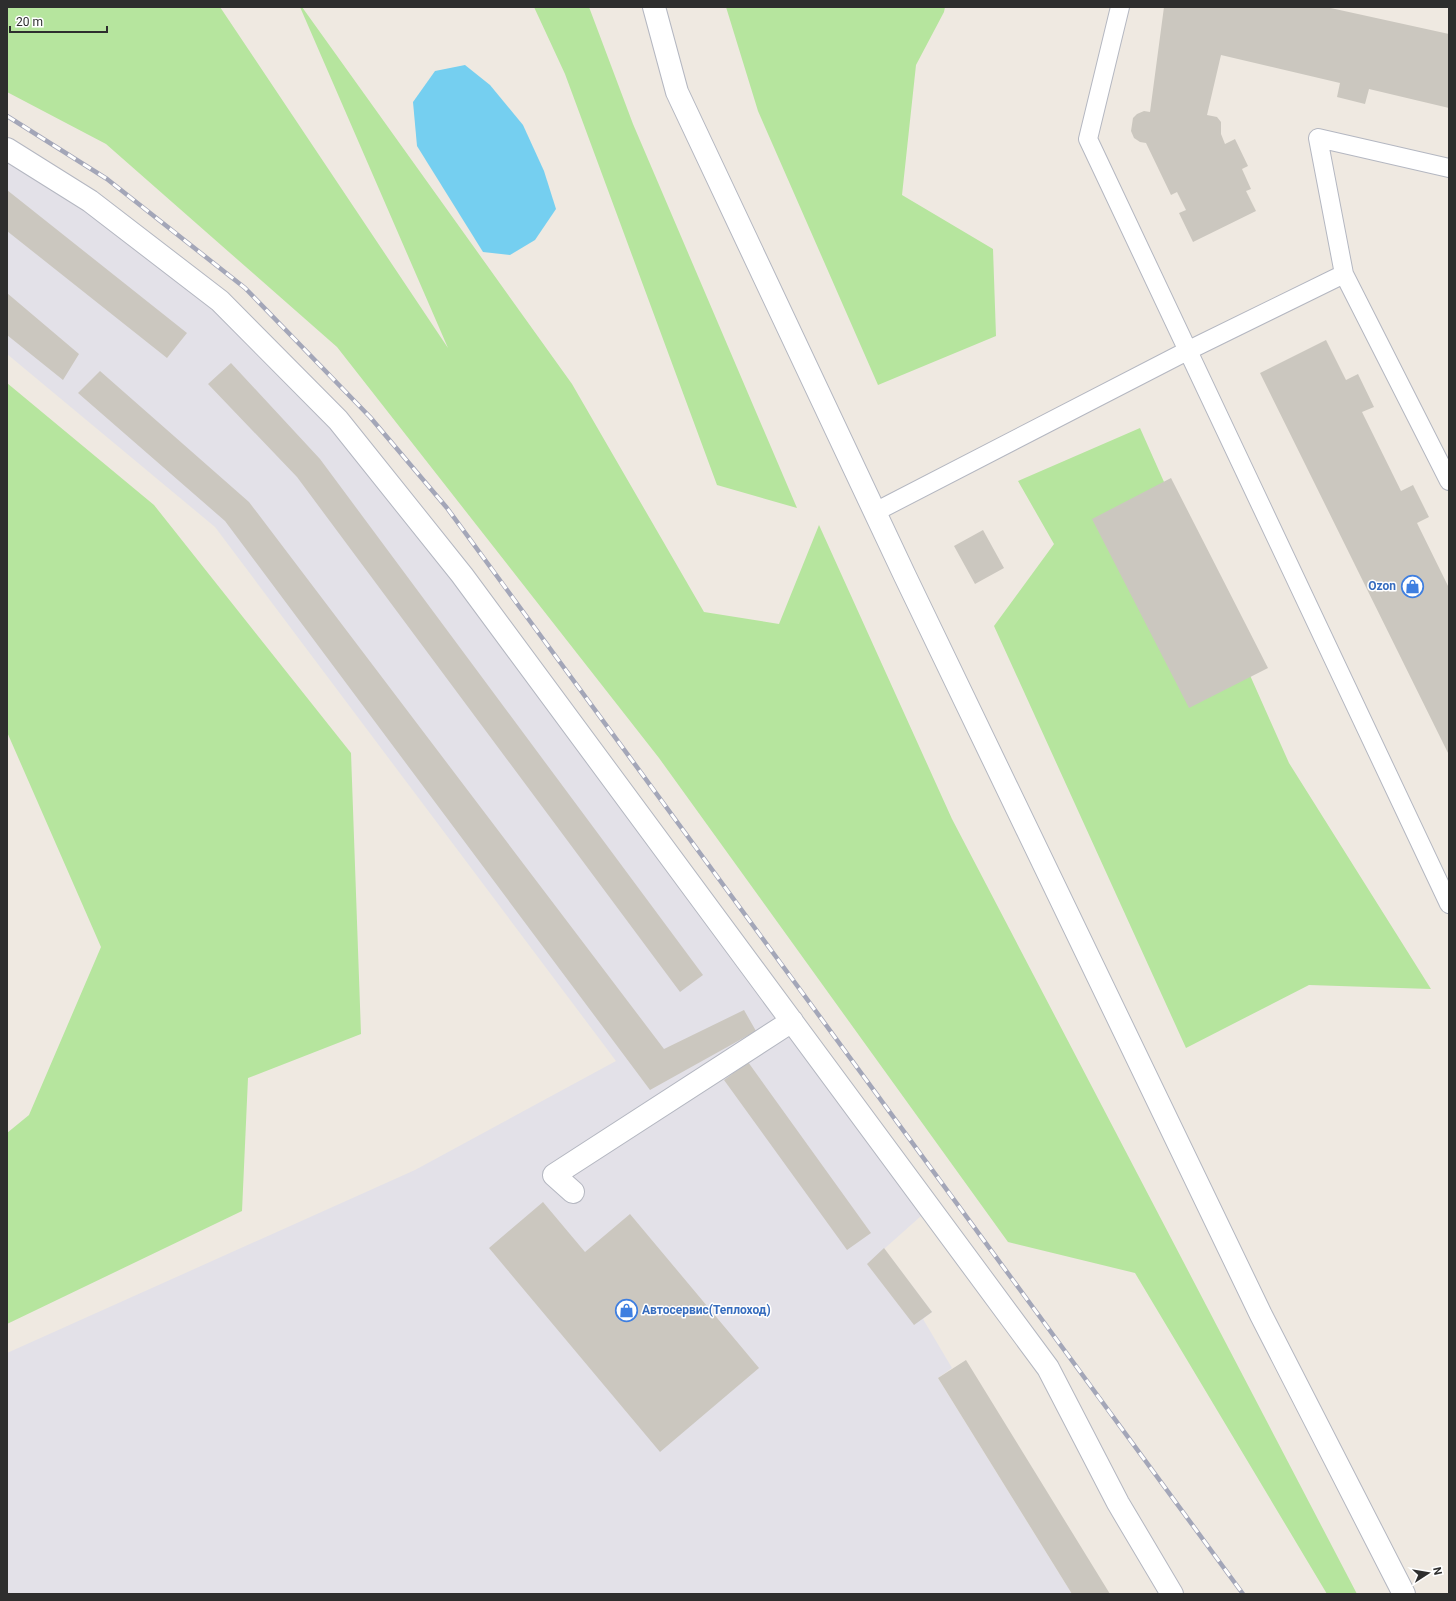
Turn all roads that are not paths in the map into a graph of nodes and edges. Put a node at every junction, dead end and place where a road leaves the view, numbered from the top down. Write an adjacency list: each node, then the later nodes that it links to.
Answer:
1 (654, 7): 8 (street)
2 (1120, 7): 6 (lane)
3 (7, 149): 10 (street)
4 (1449, 168): 5 (lane)
5 (1344, 274): 6 (lane); 7 (lane)
6 (1187, 351): 8 (lane); 9 (lane)
7 (1449, 481)
8 (875, 512): 13 (street)
9 (1449, 904)
10 (792, 1021): 11 (street); 12 (street)
11 (573, 1192)
12 (1172, 1594)
13 (1404, 1594)

